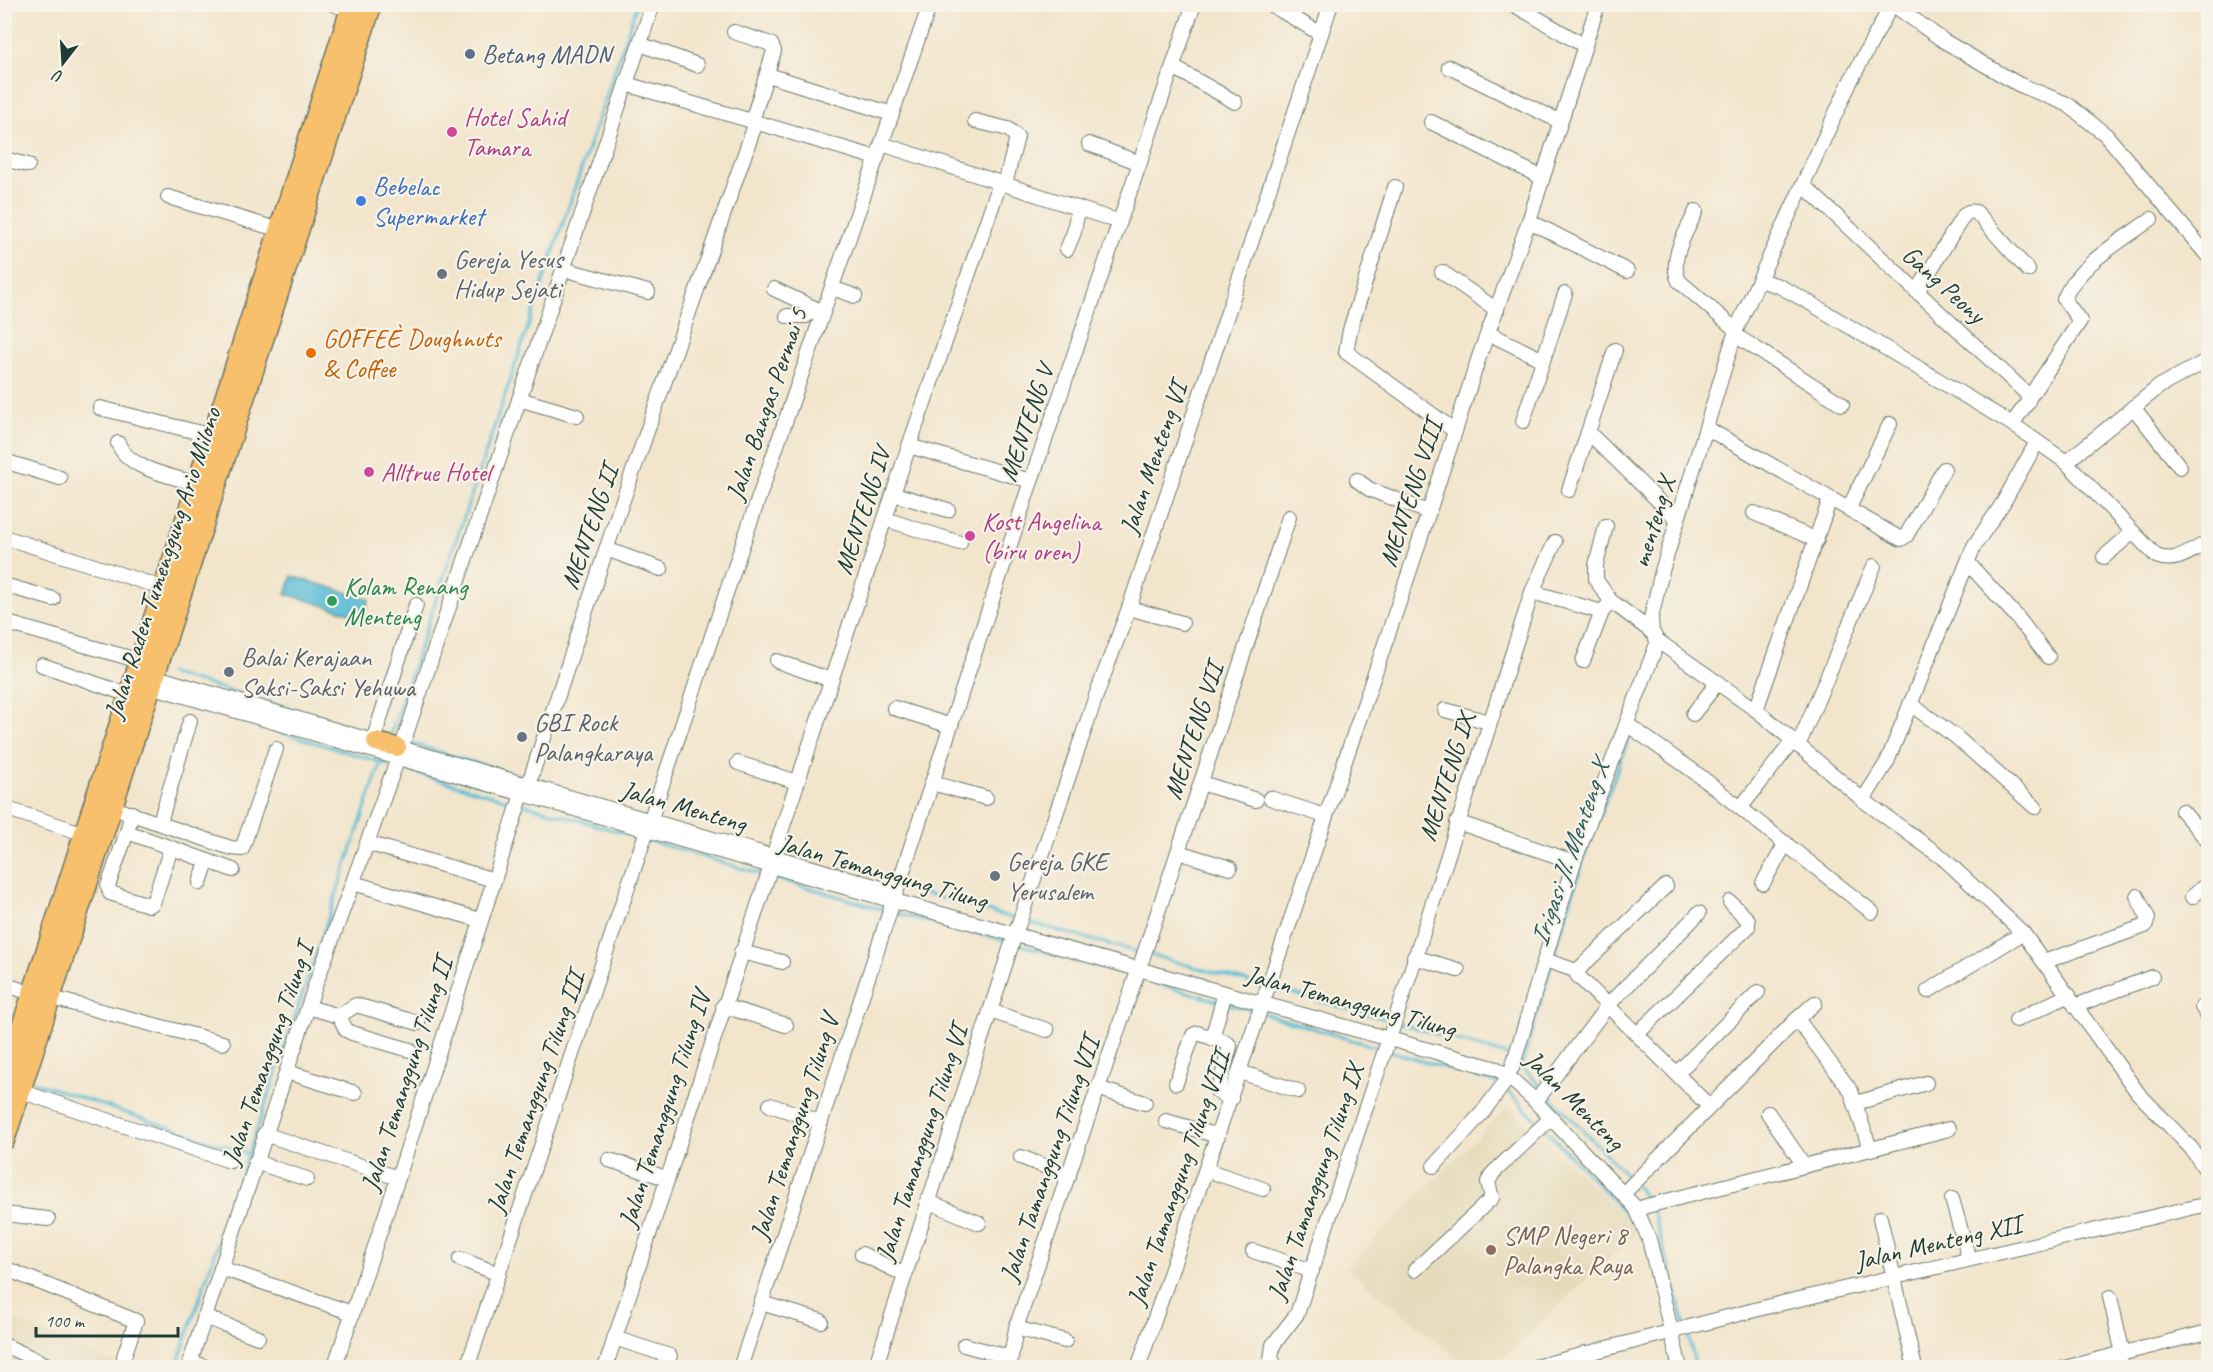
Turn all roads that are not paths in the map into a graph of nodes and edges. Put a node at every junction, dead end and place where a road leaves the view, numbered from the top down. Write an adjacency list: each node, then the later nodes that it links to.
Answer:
1 (653, 4): 12 (street, Jalan Temanggung Tilung I)
2 (930, 4): 20 (street, Jalan Bangas Permai 5)
3 (1194, 4): 15 (street, MENTENG V)
4 (1270, 4): 11 (street)
5 (1331, 4): 11 (street, Jalan Menteng VI)
6 (1513, 4): 13 (street)
7 (1598, 4): 13 (street, MENTENG VIII)
8 (1892, 4): 33 (street, menteng X); 43 (street)
9 (352, 6): 41 (highway, Jalan Raden Tumenggung Ario Milono)
10 (734, 32): 17 (street, MENTENG II)
11 (1321, 34): 114 (street, Jalan Menteng VI)
12 (640, 44): 14 (street); 18 (street, Jalan Temanggung Tilung I)
13 (1585, 46): 22 (street, MENTENG VIII)
14 (697, 65)
15 (1173, 67): 19 (street); 29 (street, MENTENG V)
16 (1449, 67): 22 (street)
17 (768, 75): 20 (street); 23 (street, MENTENG II)
18 (626, 84): 23 (street); 44 (street, Jalan Temanggung Tilung I)
19 (1235, 102)
20 (892, 114): 25 (street, Jalan Bangas Permai 5)
21 (975, 121): 32 (street, MENTENG IV)
22 (1559, 121): 31 (street, MENTENG VIII)
23 (754, 122): 27 (street); 104 (street, MENTENG II)
24 (1431, 122): 31 (street)
25 (882, 144): 27 (street, Jalan Bangas Permai 5); 32 (street)
26 (1089, 144): 29 (street)
27 (877, 158): 49 (street, Jalan Bangas Permai 5)
28 (4, 159): 30 (street)
29 (1140, 163): 40 (street, MENTENG V)
30 (28, 165)
31 (1541, 177): 39 (street, MENTENG VIII)
32 (1003, 184): 36 (street); 77 (street, MENTENG IV)
33 (1803, 185): 48 (street, menteng X); 52 (street, Gang Peony)
34 (1395, 187): 73 (street)
35 (168, 197): 41 (street)
36 (1078, 208): 40 (street); 42 (street)
37 (1696, 211): 59 (street)
38 (2151, 219): 63 (street)
39 (1529, 221): 46 (street); 56 (street, MENTENG VIII)
40 (1120, 222): 85 (street, MENTENG V)
41 (289, 232): 75 (highway, Jalan Raden Tumenggung Ario Milono); 109 (highway, Jalan Raden Tumenggung Ario Milono)
42 (1067, 249)
43 (2208, 256)
44 (562, 269): 51 (street); 64 (street, Jalan Temanggung Tilung I)
45 (2028, 270): 52 (street)
46 (1627, 271)
47 (1442, 272): 56 (street)
48 (1758, 280): 59 (street, menteng X); 71 (street)
49 (832, 288): 54 (street); 55 (street, Jalan Bangas Permai 5)
50 (774, 289): 55 (street)
51 (648, 292)
52 (1917, 292): 63 (street, Gang Peony)
53 (1565, 294): 61 (street)
54 (855, 296)
55 (818, 310): 57 (street); 157 (street, Jalan Bangas Permai 5)
56 (1497, 310): 58 (street, MENTENG VIII)
57 (787, 316)
58 (1488, 333): 61 (street); 73 (street, MENTENG VIII)
59 (1735, 333): 65 (street); 72 (street, menteng X)
60 (1615, 350): 74 (street)
61 (1543, 360): 69 (street)
62 (2208, 360): 66 (street)
63 (2029, 398): 71 (street)
64 (519, 399): 68 (street); 139 (street, Jalan Temanggung Tilung I)
65 (1842, 404)
66 (2133, 407): 80 (street); 81 (street)
67 (100, 408): 75 (street)
68 (577, 416)
69 (1523, 422)
70 (1890, 424): 90 (street)
71 (2012, 424): 78 (street)
72 (1708, 429): 89 (street); 96 (street, menteng X)
73 (1455, 431): 92 (street, MENTENG VIII)
74 (1589, 433): 87 (street); 96 (street)
75 (213, 436): 86 (highway, Jalan Raden Tumenggung Ario Milono)
76 (118, 443): 86 (street)
77 (909, 446): 85 (street); 88 (street, MENTENG IV)
78 (2034, 447): 80 (street); 106 (street)
79 (4, 461): 83 (street)
80 (2066, 462): 98 (street)
81 (2180, 467)
82 (1944, 469): 90 (street)
83 (60, 478)
84 (1357, 480): 92 (street)
85 (1031, 481): 135 (street, MENTENG V)
86 (197, 484): 109 (highway, Jalan Raden Tumenggung Ario Milono)
87 (1569, 490)
88 (894, 494): 91 (street); 95 (street, MENTENG IV)
89 (1830, 500): 90 (street); 100 (street)
90 (1849, 508)
91 (948, 510)
92 (1428, 512): 154 (street, MENTENG VIII)
93 (1754, 513): 100 (street)
94 (1289, 517): 144 (street, MENTENG VII)
95 (885, 519): 103 (street); 124 (street, MENTENG IV)
96 (1678, 520): 118 (street, menteng X)
97 (1606, 526): 115 (street)
98 (2133, 532): 102 (street); 105 (street)
99 (4, 537): 109 (street)
100 (1816, 540): 130 (street)
101 (1555, 542): 111 (street, MENTENG IX)
102 (2208, 542)
103 (960, 543)
104 (606, 549): 108 (street); 145 (street, MENTENG II)
105 (2104, 557)
106 (1968, 563): 119 (street); 127 (street)
107 (1874, 566): 136 (street)
108 (662, 569)
109 (171, 584): 123 (highway, Jalan Raden Tumenggung Ario Milono)
110 (4, 585): 112 (street)
111 (1532, 592): 115 (street); 133 (street, MENTENG IX)
112 (53, 599)
113 (416, 604): 137 (street)
114 (1129, 608): 117 (street); 184 (street, Jalan Menteng VI)
115 (1607, 608): 118 (street); 121 (street)
116 (4, 622): 123 (street, Jalan Temanggung Tilung)
117 (1182, 623)
118 (1655, 637): 125 (street); 134 (street, menteng X)
119 (2048, 657)
120 (777, 661): 124 (street)
121 (1583, 661)
122 (42, 665): 126 (street)
123 (148, 674): 126 (highway, Jalan Raden Tumenggung Ario Milono); 137 (street, Jalan Temanggung Tilung); 141 (highway, Jalan Raden Tumenggung Ario Milono)
124 (831, 680): 142 (street, MENTENG IV)
125 (1718, 682): 130 (street); 131 (street)
126 (129, 694): 141 (highway, Jalan Raden Tumenggung Ario Milono)
127 (1910, 704): 147 (street); 150 (street)
128 (894, 708): 135 (street)
129 (1445, 710): 133 (street)
130 (1756, 710): 136 (street)
131 (1694, 714)
132 (190, 721): 155 (street)
133 (1489, 722): 156 (street, MENTENG IX)
134 (1628, 724): 149 (street); 167 (street, menteng X)
135 (951, 726): 143 (street, MENTENG V)
136 (1796, 743): 147 (street); 149 (street)
137 (374, 745): 139 (main road, Jalan Temanggung Tilung)
138 (276, 749): 155 (street)
139 (398, 753): 145 (street, Jalan Temanggung Tilung); 161 (street, Jalan Temanggung Tilung I)
140 (738, 763): 142 (street)
141 (110, 782): 148 (highway, Jalan Raden Tumenggung Ario Milono); 159 (highway, Jalan Raden Tumenggung Ario Milono)
142 (797, 782): 166 (street, MENTENG IV)
143 (932, 783): 146 (street); 178 (street, MENTENG V)
144 (1201, 783): 154 (street); 164 (street, MENTENG VII)
145 (525, 790): 157 (street, Jalan Temanggung Tilung); 171 (street, Jalan Temanggung Tilung II)
146 (986, 798)
147 (1863, 800): 185 (street)
148 (111, 807): 153 (street); 168 (highway, Jalan Raden Tumenggung Ario Milono)
149 (1741, 807): 162 (street)
150 (2035, 807)
151 (4, 808): 159 (street)
152 (2182, 811): 160 (street)
153 (132, 813): 155 (street); 158 (street)
154 (1325, 816): 200 (street, MENTENG VIII)
155 (160, 822)
156 (1457, 822): 167 (street); 187 (street, MENTENG IX)
157 (650, 826): 166 (street, Jalan Temanggung Tilung); 273 (street, Jalan Temanggung Tilung III)
158 (127, 832): 163 (street); 168 (street)
159 (85, 834): 199 (highway, Jalan Raden Tumenggung Ario Milono)
160 (2208, 841)
161 (367, 843): 171 (street); 175 (street, Jalan Temanggung Tilung I)
162 (1786, 843): 173 (street); 181 (street)
163 (171, 848): 165 (street); 168 (street)
164 (1178, 852): 169 (street); 191 (street, MENTENG VII)
165 (207, 861): 170 (street); 172 (street)
166 (772, 861): 178 (street, Jalan Temanggung Tilung); 186 (street, Jalan Temanggung Tilung IV)
167 (1574, 862): 188 (street, menteng X)
168 (105, 863): 199 (highway, Jalan Raden Tumenggung Ario Milono)
169 (1230, 868)
170 (233, 870)
171 (494, 880): 183 (street, Jalan Temanggung Tilung II)
172 (200, 883)
173 (1763, 883)
174 (2208, 883): 179 (street)
175 (353, 884): 183 (street); 205 (street, Jalan Temanggung Tilung I)
176 (1666, 886): 193 (street)
177 (2137, 896): 189 (street)
178 (894, 897): 184 (street, Jalan Temanggung Tilung); 237 (street, Jalan Temanggung Tilung V)
179 (2192, 897)
180 (1730, 902): 214 (street)
181 (1872, 912)
182 (1699, 913): 203 (street)
183 (480, 920): 252 (street, Jalan Temanggung Tilung II)
184 (1017, 930): 191 (street, Jalan Temanggung Tilung); 206 (street, Jalan Tamanggung Tilung VI)
185 (2023, 933): 189 (street); 196 (street)
186 (741, 952): 190 (street); 204 (street, Jalan Temanggung Tilung IV)
187 (1414, 957): 192 (street); 213 (street, MENTENG IX)
188 (1545, 960): 193 (street); 220 (street, menteng X)
189 (2046, 961): 201 (street)
190 (782, 962)
191 (1141, 964): 198 (street, Jalan Temanggung Tilung); 200 (street); 225 (street, Jalan Tamanggung Tilung VII)
192 (1458, 970)
193 (1577, 971): 203 (street)
194 (2152, 977): 201 (street)
195 (4, 984): 199 (street)
196 (1928, 991)
197 (1758, 992): 221 (street)
198 (1225, 993): 200 (street, Jalan Temanggung Tilung); 215 (street)
199 (42, 996): 216 (street); 224 (highway, Jalan Raden Tumenggung Ario Milono)
200 (1265, 999): 213 (street, Jalan Temanggung Tilung); 219 (street, Jalan Tamanggung Tilung VIII)
201 (2072, 1000): 209 (street); 250 (street)
202 (1815, 1003): 208 (street)
203 (1608, 1005): 214 (street); 228 (street)
204 (723, 1006): 211 (street); 253 (street, Jalan Temanggung Tilung IV)
205 (308, 1007): 207 (street); 218 (street, Jalan Temanggung Tilung I)
206 (990, 1011): 212 (street); 258 (street, Jalan Tamanggung Tilung VI)
207 (339, 1016): 210 (street); 217 (street)
208 (1797, 1020): 230 (street); 233 (street)
209 (2016, 1020)
210 (418, 1023)
211 (786, 1024)
212 (1047, 1030)
213 (1390, 1034): 220 (street, Jalan Temanggung Tilung); 272 (street, Jalan Tamanggung Tilung IX)
214 (1637, 1034): 221 (street)
215 (1212, 1038): 222 (street); 229 (street)
216 (223, 1043)
217 (410, 1050)
218 (287, 1072): 227 (street); 239 (street, Jalan Temanggung Tilung I)
219 (1240, 1072): 226 (street); 229 (street, Jalan Tamanggung Tilung VIII)
220 (1511, 1072): 228 (street, Jalan Menteng); 235 (street, Jalan Temanggung Tilung); 248 (street, menteng X)
221 (1677, 1073): 233 (street)
222 (1176, 1083)
223 (1926, 1083): 230 (street)
224 (11, 1085): 241 (highway, Jalan Raden Tumenggung Ario Milono); 245 (street)
225 (1100, 1089): 231 (street); 251 (street, Jalan Tamanggung Tilung VII)
226 (1298, 1091)
227 (355, 1093)
228 (1540, 1096): 255 (street, Jalan Menteng)
229 (1231, 1099): 240 (street, Jalan Tamanggung Tilung VIII)
230 (1856, 1102): 242 (street)
231 (1145, 1103)
232 (770, 1105): 237 (street)
233 (1709, 1106): 255 (street)
234 (1768, 1113): 247 (street)
235 (1551, 1118): 271 (street); 282 (street, Jalan Temanggung Tilung)
236 (1166, 1121): 240 (street)
237 (821, 1122): 277 (street, Jalan Temanggung Tilung V)
238 (1949, 1129): 242 (street)
239 (264, 1134): 246 (street, Jalan Temanggung Tilung I); 252 (street)
240 (1218, 1136): 249 (street, Jalan Tamanggung Tilung VIII)
241 (4, 1139)
242 (1870, 1149): 247 (street)
243 (1021, 1157): 251 (street)
244 (609, 1160): 253 (street)
245 (230, 1161)
246 (255, 1162): 254 (street); 270 (street, Jalan Temanggung Tilung I)
247 (1804, 1165): 260 (street)
248 (1434, 1166)
249 (1206, 1170): 256 (street); 302 (street, Jalan Tamanggung Tilung VIII)
250 (2208, 1173)
251 (1069, 1176): 281 (street, Jalan Tamanggung Tilung VII)
252 (398, 1178): 278 (street, Jalan Temanggung Tilung II)
253 (666, 1178): 285 (street, Jalan Temanggung Tilung IV)
254 (307, 1179)
255 (1629, 1188): 260 (street, Jalan Menteng)
256 (1263, 1189)
257 (1952, 1199): 268 (street)
258 (927, 1201): 264 (street); 274 (street, Jalan Tamanggung Tilung VI)
259 (2208, 1204): 268 (street, Jalan Menteng XII)
260 (1643, 1207): 282 (street, Jalan Menteng)
261 (4, 1214): 263 (street)
262 (1880, 1218): 275 (street)
263 (48, 1219)
264 (979, 1223)
265 (1253, 1251): 272 (street)
266 (862, 1254): 274 (street)
267 (460, 1259): 273 (street)
268 (1969, 1259): 275 (street, Jalan Menteng XII)
269 (4, 1268): 291 (street)
270 (221, 1268): 278 (street); 279 (street, Jalan Temanggung Tilung I)
271 (1415, 1270)
272 (1312, 1271): 303 (street, Jalan Tamanggung Tilung IX)
273 (499, 1274): 298 (street, Jalan Temanggung Tilung III)
274 (903, 1274): 301 (street, Jalan Tamanggung Tilung VI)
275 (1893, 1276): 282 (street, Jalan Menteng XII); 308 (street)
276 (2110, 1297): 290 (street)
277 (761, 1303): 280 (street); 300 (street, Jalan Temanggung Tilung V)
278 (352, 1313): 297 (street, Jalan Temanggung Tilung II)
279 (204, 1317): 284 (street); 294 (street, Jalan Temanggung Tilung I)
280 (821, 1321)
281 (1016, 1328): 286 (street); 293 (street, Jalan Tamanggung Tilung VII)
282 (1675, 1330): 289 (street, Jalan Menteng XII); 306 (street, Jalan Temanggung Tilung); 307 (street, Jalan Menteng)
283 (2208, 1332): 290 (street)
284 (258, 1337)
285 (615, 1338): 292 (street); 299 (street, Jalan Temanggung Tilung IV)
286 (1065, 1341)
287 (4, 1345): 295 (street)
288 (964, 1346): 293 (street)
289 (1585, 1353): 304 (street, Jalan Menteng XII); 305 (street)
290 (2123, 1354): 309 (street)
291 (124, 1356)
292 (670, 1356)
293 (1009, 1362)
294 (189, 1364): 296 (street)
295 (54, 1368)
296 (207, 1368)
297 (334, 1368)
298 (467, 1368)
299 (605, 1368)
300 (740, 1368)
301 (875, 1368)
302 (1138, 1368)
303 (1277, 1368)
304 (1531, 1368)
305 (1589, 1368)
306 (1680, 1368)
307 (1688, 1368)
308 (1915, 1368)
309 (2064, 1368)

